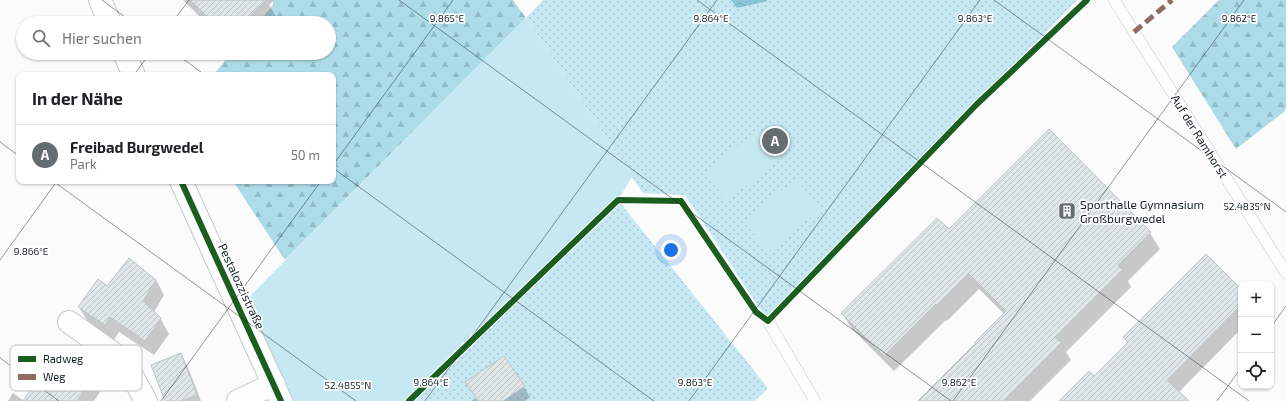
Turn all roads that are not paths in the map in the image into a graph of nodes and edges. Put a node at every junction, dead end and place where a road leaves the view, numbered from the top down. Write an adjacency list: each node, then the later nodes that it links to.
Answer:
1 (100, 0): 3 (street)
2 (1114, 0): 7 (lane, Auf der Ramhorst)
3 (107, 16)
4 (127, 60): 5 (street)
5 (133, 72)
6 (182, 184): 12 (street, Pestalozzistraße)
7 (1286, 273)
8 (768, 321): 15 (lane)
9 (69, 322): 10 (street)
10 (101, 345)
11 (140, 391): 13 (street)
12 (278, 392): 14 (street)
13 (146, 401)
14 (238, 401)
15 (815, 401)

